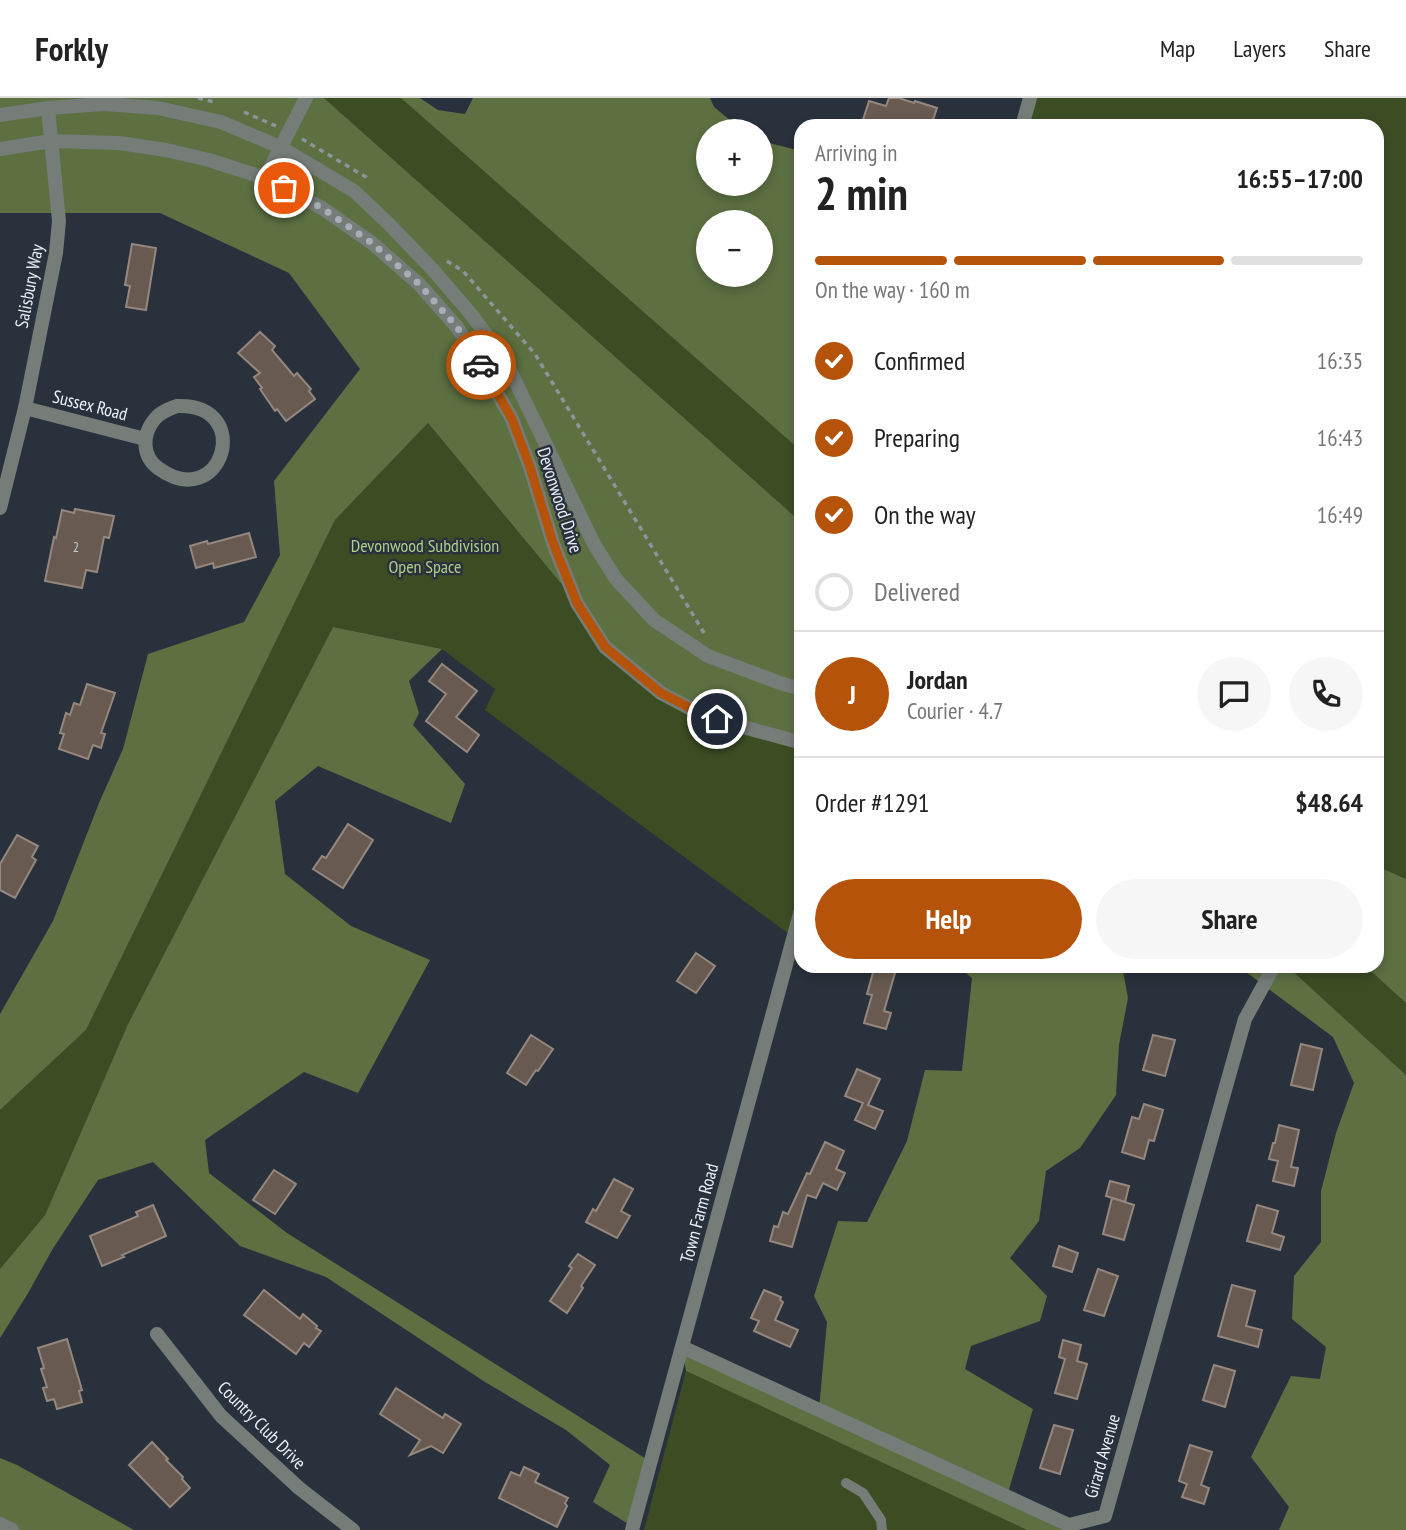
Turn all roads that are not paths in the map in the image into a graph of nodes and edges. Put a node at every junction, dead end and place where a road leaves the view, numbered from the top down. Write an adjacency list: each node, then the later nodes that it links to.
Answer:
1 (306, 98): 7 (street)
2 (1030, 98): 5 (street)
3 (48, 108): 4 (street, Devonwood Drive); 6 (street, Salisbury Way); 7 (street, Devonwood Drive)
4 (0, 115)
5 (1024, 119)
6 (51, 141): 8 (street, Devonwood Drive); 9 (street, Devonwood Drive); 10 (street, Salisbury Way)
7 (280, 147): 9 (street); 13 (street, Devonwood Drive)
8 (0, 149)
9 (265, 178): 14 (street, Devonwood Drive)
10 (25, 408): 11 (street, Sussex Road); 12 (street, Salisbury Way)
11 (145, 439): 11 (street, Sussex Road)
12 (0, 508)
13 (794, 687)
14 (794, 741)
15 (794, 935): 18 (street, Town Farm Road)
16 (1271, 973): 18 (street, Girard Avenue)
17 (156, 1334): 22 (street, Country Club Drive)
18 (682, 1346): 23 (street, Town Farm Road)
19 (846, 1483): 24 (lane)
20 (0, 1524): 21 (street)
21 (12, 1530)
22 (353, 1530)
23 (632, 1530)
24 (881, 1530)

